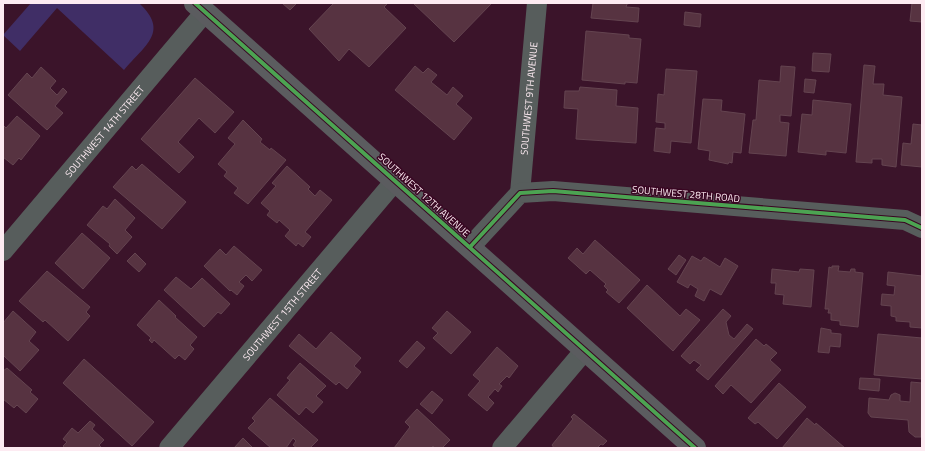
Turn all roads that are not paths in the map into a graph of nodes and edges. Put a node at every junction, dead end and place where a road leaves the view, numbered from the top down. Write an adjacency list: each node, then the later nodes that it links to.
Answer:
1 (537, 3): 4 (street, SOUTHWEST 9TH AVENUE)
2 (200, 7): 3 (main road, SOUTHWEST 12TH AVENUE); 7 (street, SOUTHWEST 14TH STREET)
3 (395, 181): 6 (main road, SOUTHWEST 12TH AVENUE); 9 (street, SOUTHWEST 15TH STREET)
4 (520, 193): 5 (street, SOUTHWEST 28TH ROAD); 6 (street)
5 (916, 221)
6 (470, 247): 8 (main road, SOUTHWEST 12TH AVENUE)
7 (3, 251)
8 (585, 350): 10 (street); 11 (main road, SOUTHWEST 12TH AVENUE)
9 (170, 448)
10 (502, 448)
11 (695, 448)

